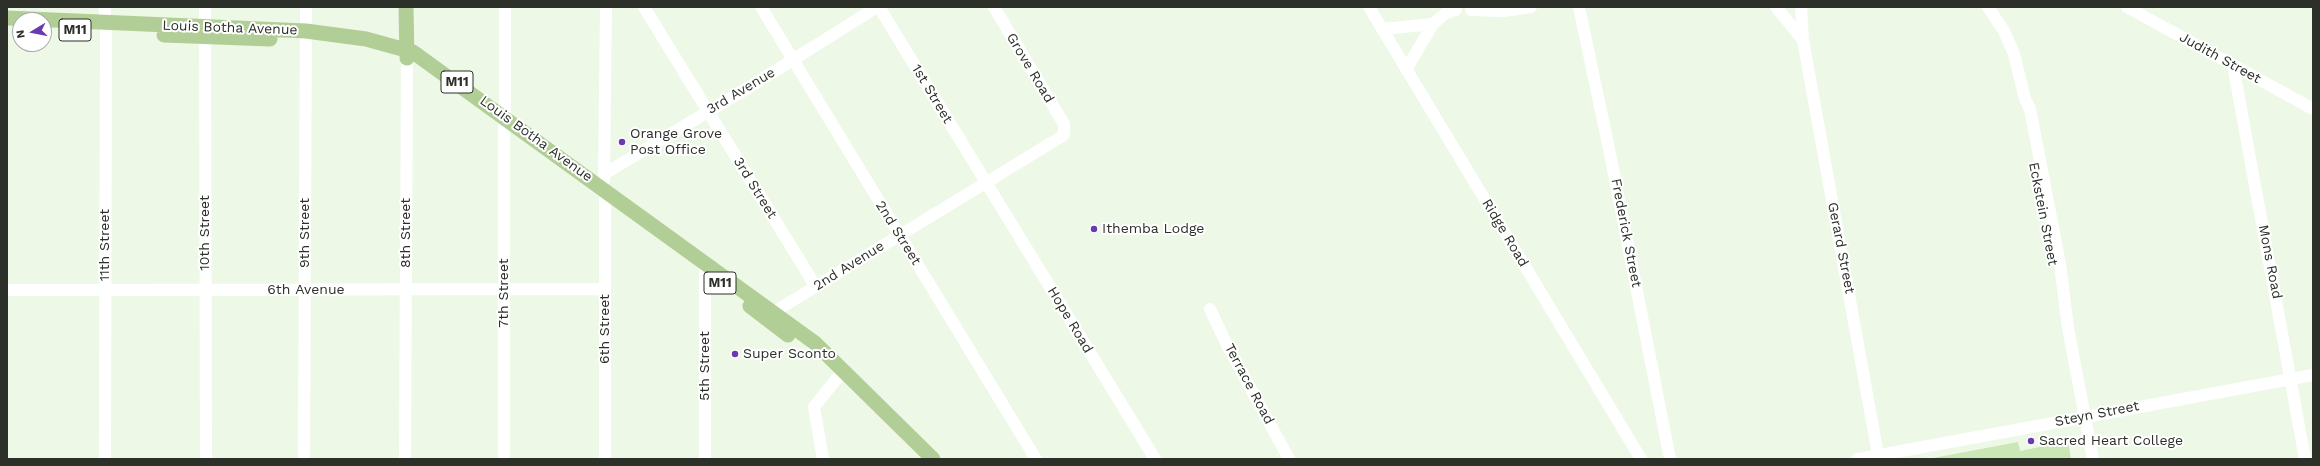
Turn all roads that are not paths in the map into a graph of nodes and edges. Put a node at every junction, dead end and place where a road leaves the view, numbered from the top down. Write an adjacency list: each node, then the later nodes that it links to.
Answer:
1 (105, 7): 22 (street, 11th Street)
2 (205, 7): 25 (street, 10th Street)
3 (306, 7): 26 (street, 9th Street)
4 (406, 7): 28 (main road, 8th Street)
5 (505, 7): 34 (street, 7th Street)
6 (606, 7): 37 (street, 6th Street)
7 (644, 7): 33 (street, 3rd Street)
8 (761, 7): 29 (street, 2nd Street)
9 (878, 7): 29 (street, 3rd Avenue); 36 (street, 1st Street)
10 (994, 7): 35 (street, Grove Road)
11 (1369, 7): 24 (street, Ridge Road)
12 (1531, 7): 19 (street)
13 (1579, 7): 69 (street, Frederick Street)
14 (1776, 7): 27 (street, Gerard Street)
15 (1801, 7): 27 (street, Gerard Street)
16 (1988, 7): 53 (street, Eckstein Street)
17 (2127, 7): 30 (street, Judith Street)
18 (1456, 8): 19 (street); 21 (street)
19 (1471, 8)
20 (7, 18): 22 (main road, Louis Botha Avenue / M11)
21 (1433, 24): 24 (street); 31 (street)
22 (105, 27): 23 (main road, Louis Botha Avenue / M11); 25 (main road, Louis Botha Avenue / M11); 44 (street, 11th Street)
23 (52, 29)
24 (1383, 29): 31 (street, Ridge Road)
25 (205, 32): 26 (main road, Louis Botha Avenue / M11); 45 (street, 10th Street)
26 (306, 36): 28 (main road, Louis Botha Avenue / M11); 46 (street, 9th Street)
27 (1803, 40): 54 (street, Gerard Street)
28 (407, 55): 34 (main road, Louis Botha Avenue / M11); 47 (street, 8th Street)
29 (793, 60): 33 (street, 3rd Avenue); 38 (street, 2nd Street)
30 (2233, 65): 32 (street, Judith Street); 52 (street, Mons Road)
31 (1406, 68): 68 (street, Ridge Road)
32 (2313, 109)
33 (708, 112): 37 (street, 3rd Avenue); 40 (street, 3rd Street)
34 (504, 121): 37 (main road, Louis Botha Avenue / M11); 41 (street, 7th Street)
35 (1066, 128): 36 (street, 2nd Avenue)
36 (985, 181): 38 (street, 2nd Avenue); 66 (street, Hope Road)
37 (604, 187): 39 (main road, Louis Botha Avenue / M11); 42 (street, 6th Street); 49 (main road, Louis Botha Avenue / M11)
38 (899, 234): 40 (street, 2nd Avenue); 65 (street, 2nd Street)
39 (705, 272): 51 (main road, Louis Botha Avenue / M11); 61 (street, 5th Street)
40 (816, 287): 49 (street, 2nd Avenue)
41 (504, 289): 42 (street, 6th Avenue); 47 (street, 6th Avenue); 59 (street, 7th Street)
42 (605, 289): 60 (street, 6th Street)
43 (7, 290): 44 (street, 6th Avenue)
44 (105, 290): 45 (street, 6th Avenue); 55 (street, 11th Street)
45 (205, 290): 46 (street, 6th Avenue); 56 (street, 10th Street)
46 (305, 290): 47 (street, 6th Avenue); 57 (street, 9th Street)
47 (406, 290): 58 (street, 8th Street)
48 (1210, 309): 67 (street, Terrace Road)
49 (774, 312): 64 (main road, Louis Botha Avenue / M11)
50 (2313, 375): 52 (street, Steyn Street)
51 (838, 377): 62 (street); 63 (main road, Louis Botha Avenue / M11)
52 (2292, 379): 53 (street, Steyn Street); 72 (street, Mons Road)
53 (2085, 416): 54 (street, Steyn Street); 71 (street, Eckstein Street)
54 (1878, 455): 70 (street, Steyn Street)
55 (105, 459)
56 (206, 459)
57 (304, 459)
58 (405, 459)
59 (504, 459)
60 (605, 459)
61 (705, 459)
62 (823, 459)
63 (920, 459)
64 (933, 459)
65 (1036, 459)
66 (1155, 459)
67 (1289, 459)
68 (1641, 459)
69 (1670, 459)
70 (1858, 459)
71 (2093, 459)
72 (2305, 459)

